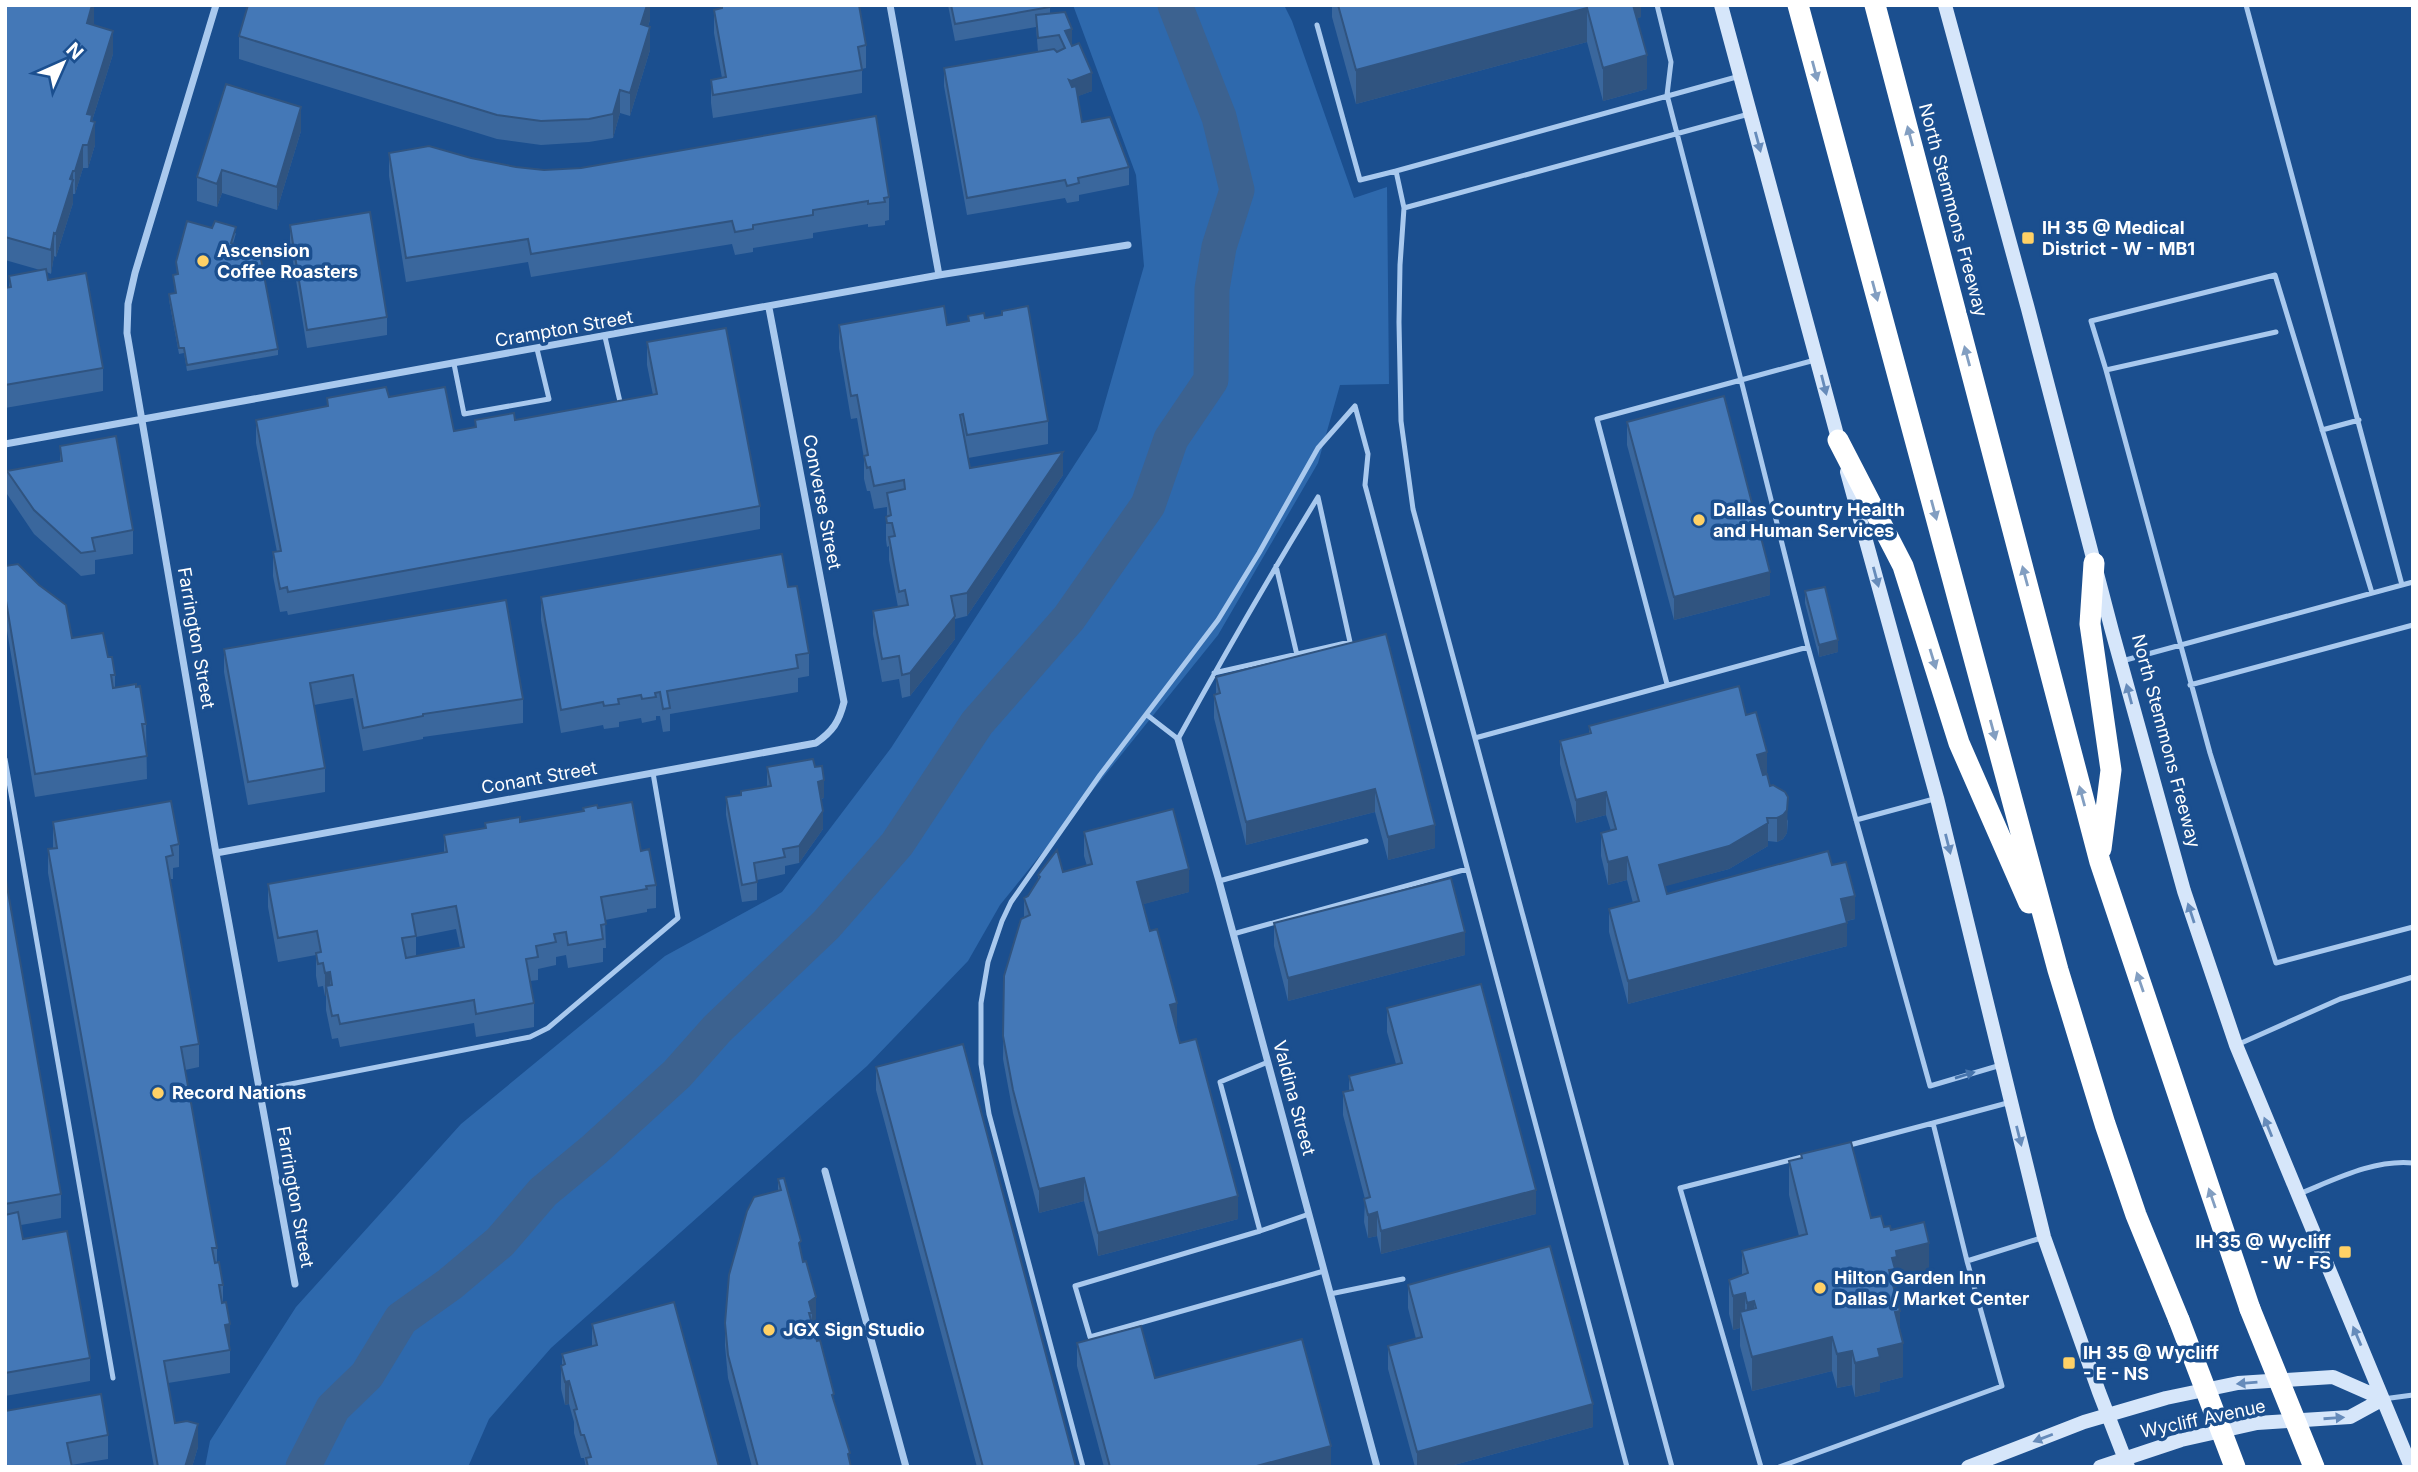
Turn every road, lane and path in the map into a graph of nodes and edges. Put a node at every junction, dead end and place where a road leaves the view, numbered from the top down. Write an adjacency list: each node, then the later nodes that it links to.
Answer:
1 (216, 5): 27 (street, Farrington Street)
2 (890, 5): 17 (street)
3 (1657, 5): 11 (lane)
4 (1721, 5): 10 (main road)
5 (1798, 5): 60 (highway, one-way to 60)
6 (1875, 5): 55 (highway, North Stemmons Freeway, one-way to 6)
7 (1945, 5): 32 (main road, North Stemmons Freeway)
8 (2246, 5): 28 (lane)
9 (1317, 25): 14 (lane)
10 (1740, 76): 11 (lane); 12 (main road)
11 (1667, 95): 13 (lane); 14 (lane)
12 (1751, 114): 13 (lane); 22 (main road, one-way to 22)
13 (1678, 134): 15 (lane); 25 (lane)
14 (1396, 171): 15 (lane)
15 (1404, 208): 47 (lane)
16 (1128, 246): 17 (street, Crampton Street)
17 (939, 275): 18 (street, Crampton Street)
18 (769, 308): 20 (street, Crampton Street); 45 (street, Converse Street)
19 (2276, 332): 24 (lane)
20 (605, 337): 21 (street, Crampton Street); 26 (lane)
21 (537, 349): 23 (street, Crampton Street); 23 (lane)
22 (1818, 359): 25 (lane); 30 (main road, one-way to 30)
23 (454, 364): 27 (street, Crampton Street)
24 (2106, 370): 29 (lane); 38 (lane)
25 (1741, 380): 39 (lane); 43 (lane)
26 (622, 407)
27 (142, 420): 31 (street, Crampton Street); 54 (street, Farrington Street)
28 (2359, 420): 29 (lane); 35 (lane)
29 (2322, 429): 36 (lane)
30 (1838, 440): 51 (main road, one-way to 51); 60 (highway, one-way to 60)
31 (5, 444)
32 (2094, 563): 41 (main road, North Stemmons Freeway); 55 (highway)
33 (1276, 566): 40 (lane); 40 (lane); 42 (lane)
34 (2413, 582): 35 (lane)
35 (2402, 585): 36 (lane)
36 (2372, 593): 38 (lane)
37 (2413, 625): 44 (lane)
38 (2179, 645): 41 (lane); 44 (lane)
39 (1808, 647): 43 (lane); 52 (lane)
40 (1297, 655): 42 (lane)
41 (2121, 661): 62 (main road, North Stemmons Freeway, one-way to 41)
42 (1214, 673): 48 (lane)
43 (1667, 684): 47 (lane)
44 (2190, 685): 58 (lane)
45 (844, 702): 50 (street, Conant Street)
46 (1147, 715): 48 (lane); 56 (lane); 87 (lane)
47 (1475, 738): 90 (lane)
48 (1178, 739): 57 (street, Valdina Street)
49 (5, 759): 81 (lane)
50 (653, 773): 54 (street, Conant Street); 65 (lane)
51 (1937, 798): 52 (lane); 64 (main road, one-way to 64)
52 (1856, 820): 64 (lane, one-way to 64)
53 (1366, 841): 57 (lane)
54 (216, 853): 65 (street, Farrington Street)
55 (2100, 862): 96 (highway, North Stemmons Freeway, one-way to 55, bridge)
56 (1466, 869): 59 (lane); 89 (lane)
57 (1219, 881): 59 (street, Valdina Street)
58 (2413, 927)
59 (1233, 934): 63 (street, Valdina Street)
60 (2058, 970): 95 (highway, bridge)
61 (2413, 976): 62 (lane)
62 (2236, 1045): 72 (main road, North Stemmons Freeway, one-way to 62)
63 (1268, 1062): 73 (street, Valdina Street); 74 (lane)
64 (2001, 1065): 66 (main road)
65 (260, 1090): 79 (street, Farrington Street)
66 (2011, 1102): 67 (lane); 75 (main road, one-way to 75)
67 (1933, 1123): 68 (lane); 76 (lane)
68 (1840, 1147)
69 (1813, 1154): 91 (lane)
70 (2413, 1163): 72 (lane)
71 (825, 1171): 86 (street)
72 (2297, 1195): 83 (main road, North Stemmons Freeway, one-way to 72)
73 (1309, 1214): 74 (lane); 77 (street, Valdina Street)
74 (1260, 1231): 77 (lane)
75 (2044, 1237): 76 (lane); 84 (main road)
76 (1967, 1261): 92 (lane)
77 (1324, 1271): 80 (street, Valdina Street)
78 (1403, 1279): 80 (lane)
79 (295, 1284)
80 (1330, 1294): 88 (street, Valdina Street)
81 (113, 1378)
82 (2413, 1395): 83 (lane)
83 (2383, 1399): 84 (main road, Wycliff Avenue, one-way to 84); 85 (main road, Wycliff Avenue, one-way to 83); 97 (main road, North Stemmons Freeway)
84 (2107, 1415): 85 (main road); 93 (main road, Wycliff Avenue, one-way to 93)
85 (2126, 1462): 94 (main road, Wycliff Avenue)
86 (906, 1467)
87 (1083, 1467)
88 (1377, 1467)
89 (1627, 1467)
90 (1672, 1467)
91 (1761, 1467)
92 (1779, 1467)
93 (1968, 1467)
94 (2100, 1467)
95 (2235, 1467)
96 (2314, 1467)
97 (2411, 1467)

